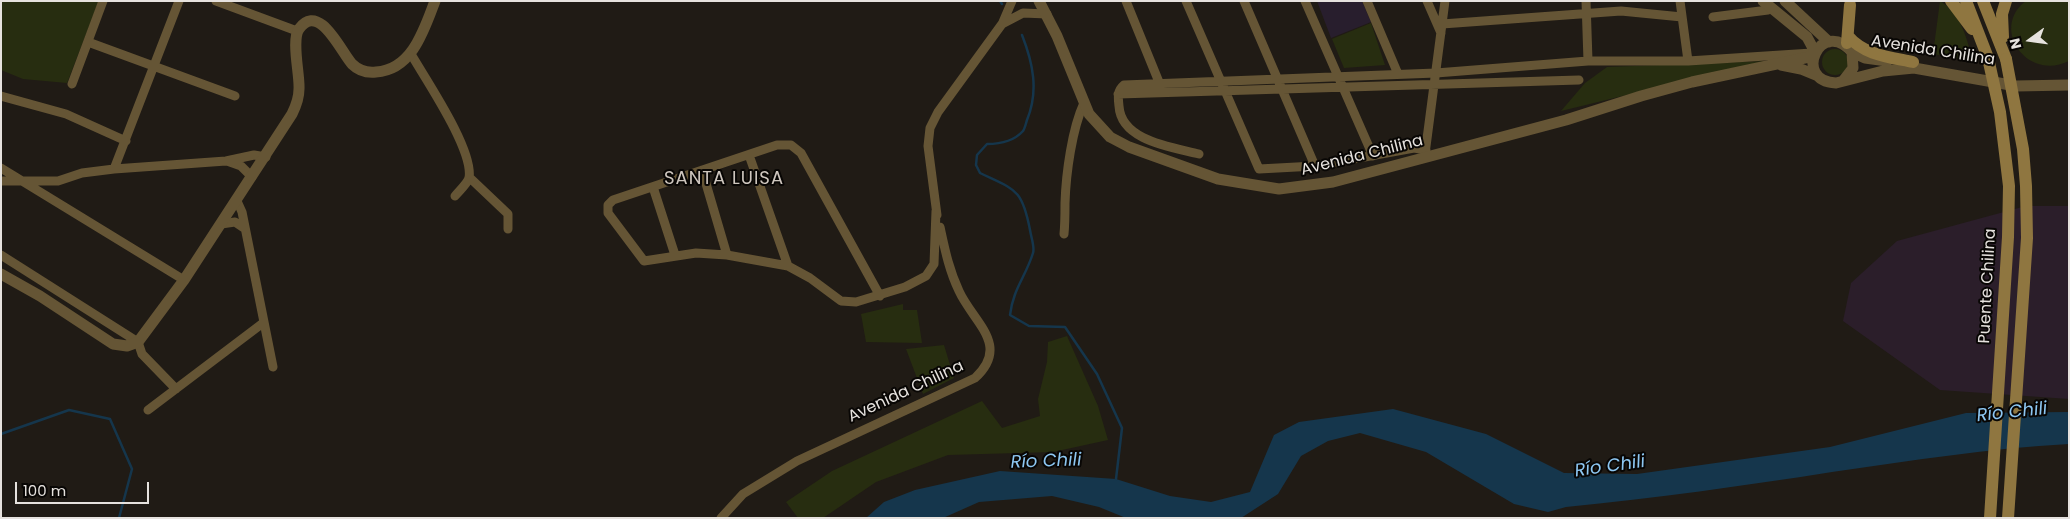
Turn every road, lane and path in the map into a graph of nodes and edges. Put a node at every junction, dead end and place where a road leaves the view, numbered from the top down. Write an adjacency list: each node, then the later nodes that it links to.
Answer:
1 (103, 1): 30 (street)
2 (179, 1): 41 (street)
3 (216, 1): 29 (street)
4 (435, 1): 34 (street)
5 (1012, 1): 27 (street, Avenida Chilina)
6 (1039, 1): 23 (street)
7 (1126, 1): 51 (street)
8 (1186, 1): 49 (street)
9 (1244, 1): 46 (street)
10 (1306, 1): 44 (street)
11 (1367, 1): 43 (street)
12 (1427, 1): 28 (street)
13 (1445, 1): 28 (street)
14 (1586, 1): 24 (street)
15 (1680, 1): 25 (street)
16 (1785, 1): 31 (street)
17 (1951, 1): 33 (main road)
18 (1966, 1): 33 (main road, Avenida Chilina)
19 (1983, 1): 36 (main road, Avenida Chilina)
20 (2006, 1): 36 (main road)
21 (1767, 4): 26 (street); 35 (street)
22 (1850, 5): 32 (main road)
23 (1047, 14): 27 (street, Avenida Chilina); 62 (street, Avenida Chilina)
24 (1587, 14): 25 (street); 28 (street); 38 (street)
25 (1682, 17): 37 (street)
26 (1713, 17)
27 (1002, 24): 81 (street, Avenida Chilina)
28 (1442, 29): 42 (street)
29 (297, 32): 34 (street); 68 (street)
30 (88, 42): 41 (street); 52 (street)
31 (1829, 42): 32 (street); 35 (street)
32 (1849, 44): 39 (main road); 50 (street)
33 (1986, 52): 99 (main road, Puente Chilina, bridge)
34 (410, 54): 75 (street)
35 (1815, 54): 37 (street); 40 (street, Avenida Chilina); 45 (street)
36 (2005, 55): 100 (main road, bridge)
37 (1688, 60): 38 (street)
38 (1588, 61): 42 (street)
39 (1913, 62): 47 (street, Avenida Chilina)
40 (1777, 64): 45 (street, Avenida Chilina); 65 (street, Avenida Chilina)
41 (154, 68): 61 (street); 63 (street)
42 (1436, 73): 43 (street); 53 (street)
43 (1398, 74): 44 (street)
44 (1338, 76): 46 (street); 55 (street)
45 (1818, 76): 50 (street)
46 (1278, 78): 49 (street); 56 (street)
47 (2069, 78)
48 (1579, 80): 53 (street)
49 (1221, 81): 51 (street); 57 (street)
50 (1843, 81): 54 (street, Avenida Chilina)
51 (1160, 83): 58 (street); 59 (street)
52 (72, 84)
53 (1434, 84): 55 (street); 65 (street)
54 (2069, 85)
55 (1343, 87): 56 (street); 67 (street)
56 (1282, 89): 57 (street); 70 (street)
57 (1226, 91): 58 (street); 70 (street)
58 (1163, 93): 59 (street)
59 (1118, 94): 64 (street)
60 (1, 96): 63 (street)
61 (235, 96)
62 (1084, 103): 65 (street, Avenida Chilina); 85 (street)
63 (126, 141): 72 (street)
64 (1199, 154)
65 (1426, 154): 67 (street)
66 (749, 155): 73 (street); 89 (street); 92 (street)
67 (1372, 156): 70 (street)
68 (266, 157): 69 (street); 74 (street)
69 (226, 161): 72 (street); 74 (street)
70 (1315, 166)
71 (1, 168): 76 (street)
72 (114, 169): 76 (street)
73 (702, 170): 78 (street); 88 (street)
74 (252, 177): 80 (street)
75 (469, 177): 79 (street); 84 (street)
76 (19, 180): 77 (street); 91 (street)
77 (1, 181)
78 (653, 187): 87 (street); 87 (street)
79 (455, 196)
80 (237, 201): 82 (street); 83 (street)
81 (936, 211): 92 (street); 98 (street, Avenida Chilina)
82 (221, 224): 83 (street); 91 (street)
83 (244, 228): 93 (street)
84 (508, 229)
85 (1064, 234)
86 (1, 255): 94 (street)
87 (676, 255): 88 (street)
88 (727, 255): 89 (street)
89 (788, 266): 92 (street)
90 (1, 274): 94 (street)
91 (184, 280): 94 (street)
92 (880, 296)
93 (263, 323): 95 (street); 96 (street)
94 (138, 342): 96 (street)
95 (273, 367)
96 (176, 389): 97 (street)
97 (148, 410)
98 (721, 518)
99 (1990, 518)
100 (2008, 518)

